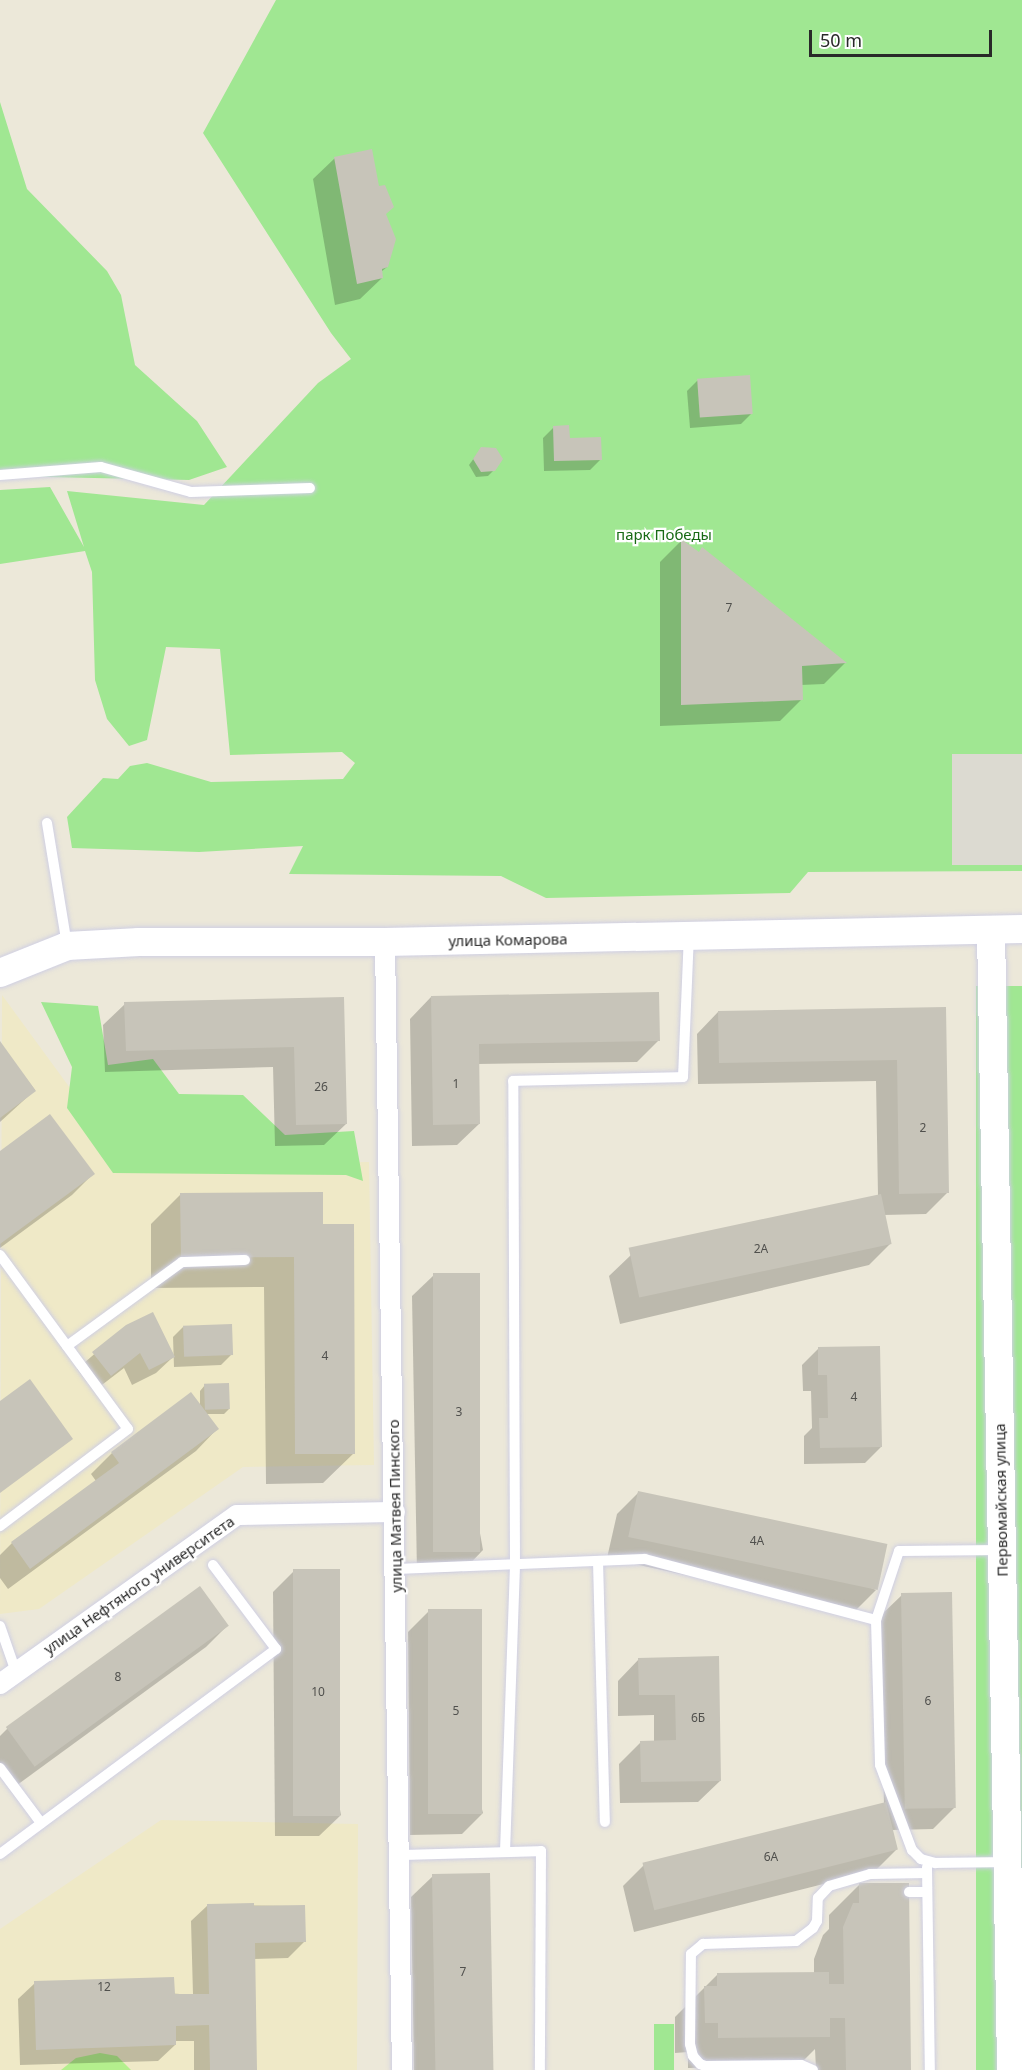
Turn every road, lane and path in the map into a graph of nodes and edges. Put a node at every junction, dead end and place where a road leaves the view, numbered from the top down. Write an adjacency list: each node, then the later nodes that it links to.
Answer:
1 (0, 475): 2 (lane)
2 (310, 488)
3 (47, 823): 8 (lane)
4 (1022, 929): 5 (street, улица Комарова)
5 (991, 930): 6 (street, улица Комарова); 15 (street, Первомайская улица)
6 (689, 936): 7 (street, улица Комарова); 17 (lane)
7 (385, 942): 8 (street, улица Комарова); 13 (street, улица Матвея Пинского)
8 (67, 946): 9 (street, улица Комарова)
9 (0, 973)
10 (0, 1256): 12 (lane)
11 (245, 1260): 12 (lane)
12 (67, 1346): 14 (lane)
13 (394, 1512): 19 (street, улица Матвея Пинского); 22 (street, улица Нефтяного университета)
14 (0, 1526)
15 (1002, 1550): 20 (lane); 31 (street, Первомайская улица)
16 (598, 1561): 17 (lane); 20 (lane); 25 (lane)
17 (515, 1564): 19 (lane); 27 (lane)
18 (213, 1565): 26 (lane)
19 (396, 1569): 29 (street, улица Матвея Пинского)
20 (876, 1620): 30 (lane)
21 (0, 1626): 22 (lane)
22 (16, 1672): 23 (street, улица Нефтяного университета)
23 (0, 1684)
24 (0, 1767): 26 (lane)
25 (605, 1822)
26 (41, 1823): 28 (lane)
27 (505, 1852): 29 (lane); 36 (lane)
28 (0, 1854)
29 (399, 1856): 35 (street, улица Матвея Пинского)
30 (927, 1861): 31 (lane); 32 (lane)
31 (1007, 1862): 39 (street, Первомайская улица)
32 (927, 1873): 34 (lane); 37 (lane)
33 (909, 1892): 34 (lane)
34 (927, 1892): 38 (lane)
35 (402, 2070)
36 (540, 2070)
37 (813, 2070)
38 (930, 2070)
39 (1011, 2070)

